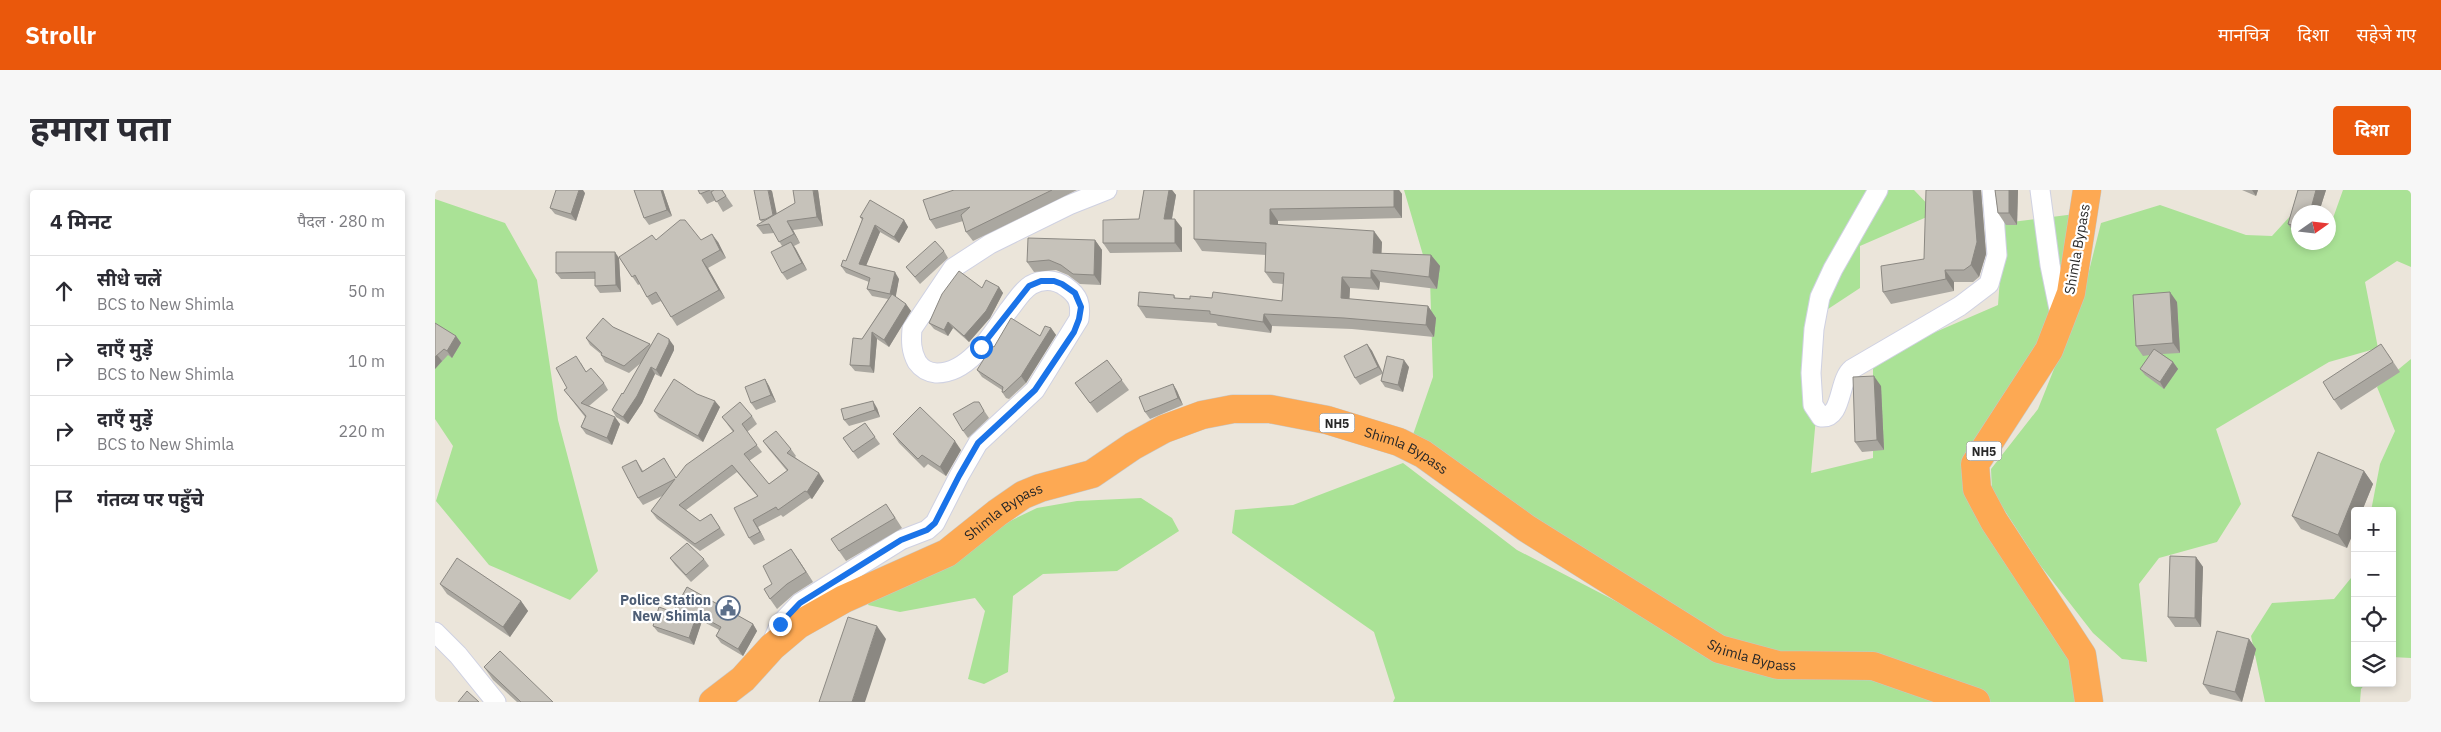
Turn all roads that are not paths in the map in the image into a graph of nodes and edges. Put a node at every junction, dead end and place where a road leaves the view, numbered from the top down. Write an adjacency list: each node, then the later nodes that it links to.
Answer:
1 (1107, 190): 8 (street)
2 (1878, 190): 3 (street)
3 (1993, 190)
4 (2040, 190): 6 (street)
5 (2087, 190): 6 (highway, Shimla Bypass / NH5)
6 (2061, 319): 12 (highway, Shimla Bypass / NH5)
7 (435, 632): 9 (street)
8 (772, 647): 10 (highway, Shimla Bypass / NH5); 11 (highway, Shimla Bypass / NH5)
9 (496, 702)
10 (713, 702)
11 (1976, 702)
12 (2089, 702)

